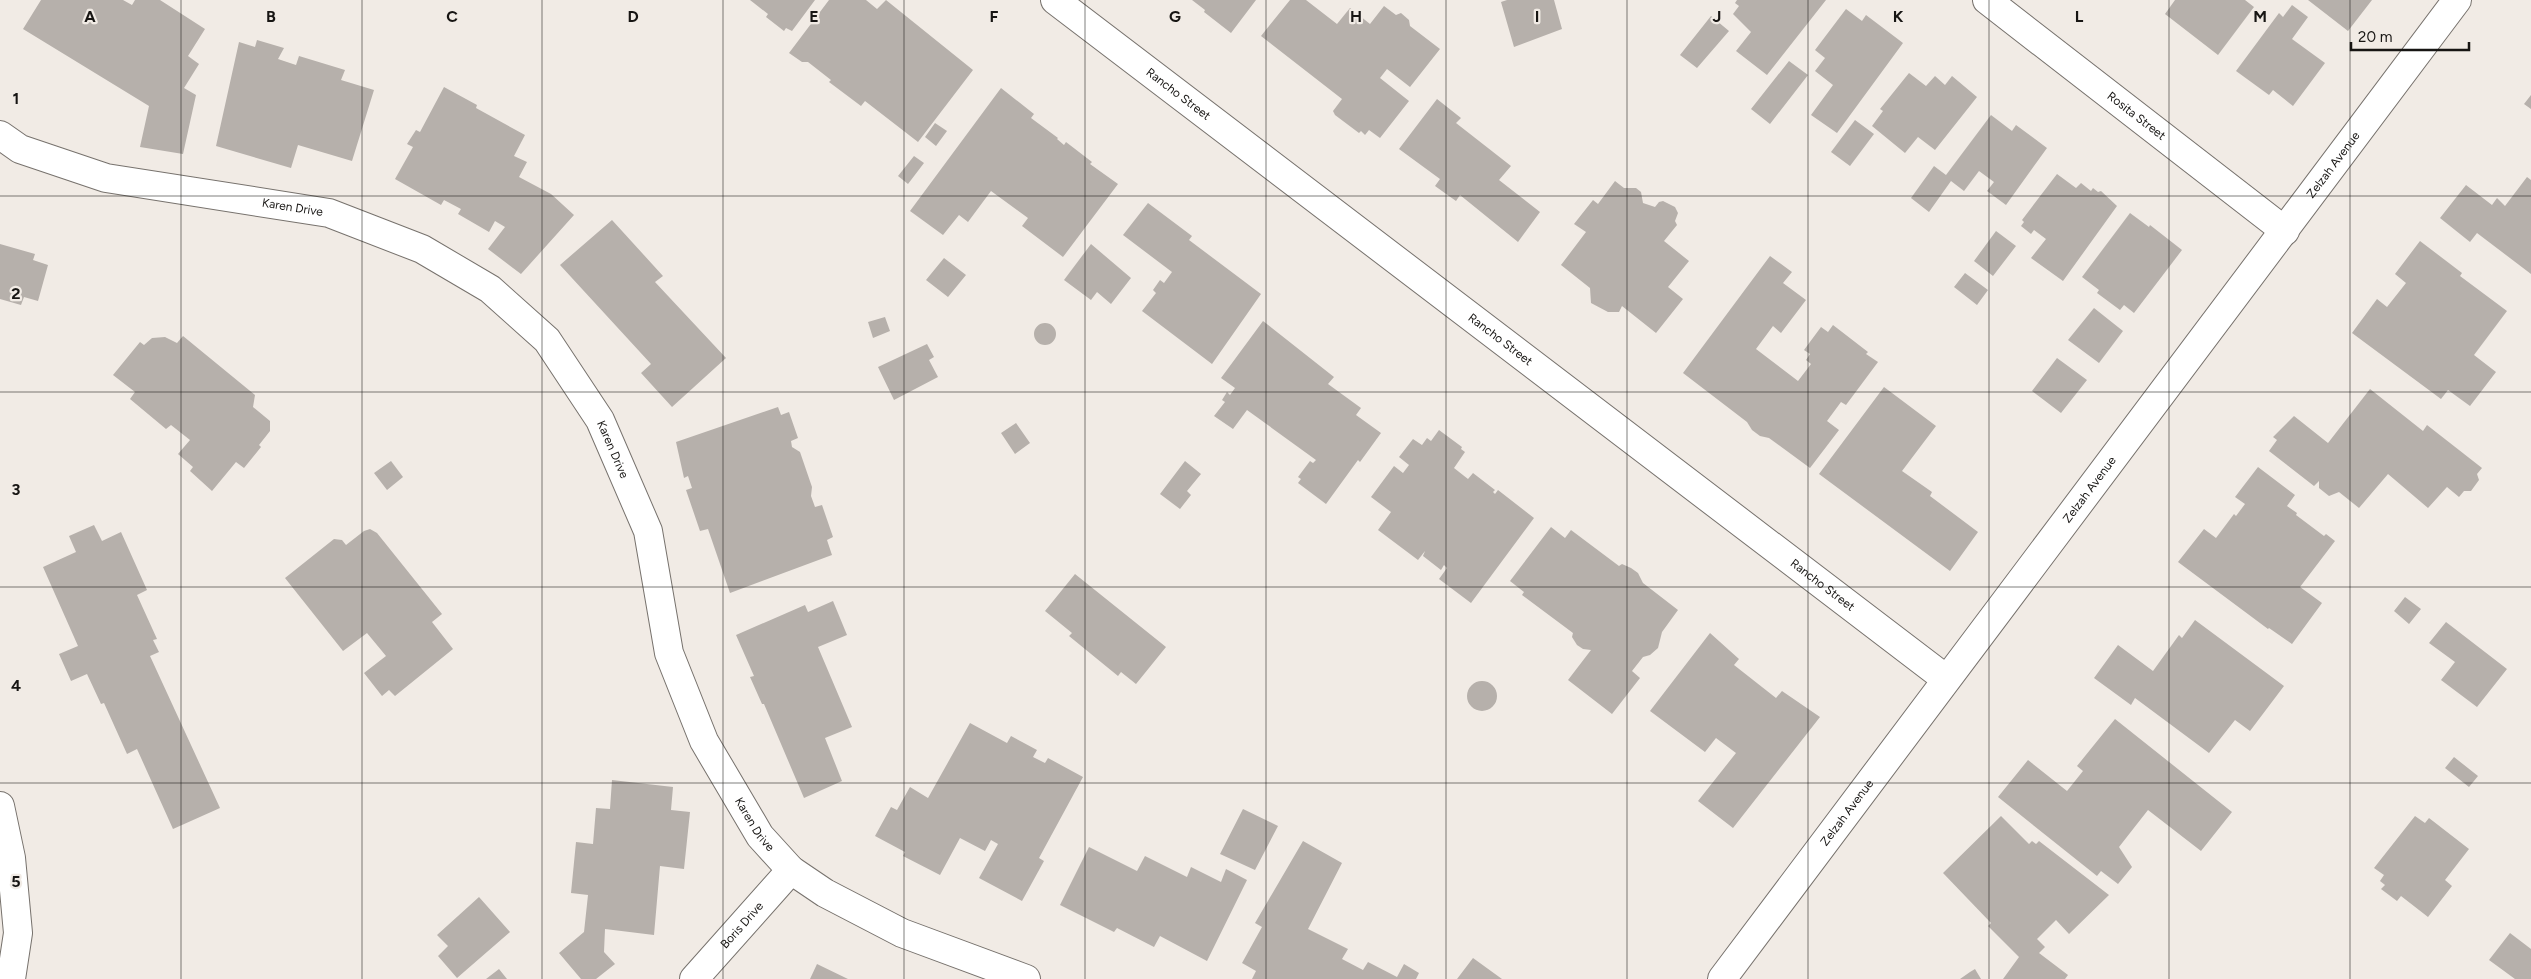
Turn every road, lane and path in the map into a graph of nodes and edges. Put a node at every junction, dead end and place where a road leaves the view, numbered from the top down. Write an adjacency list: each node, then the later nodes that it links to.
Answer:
1 (1055, 0): 6 (street, Rancho Street)
2 (1986, 0): 5 (street, Rosita Street)
3 (2457, 0): 5 (street, Zelzah Avenue)
4 (0, 135): 8 (street, Karen Drive)
5 (2285, 231): 6 (street, Zelzah Avenue)
6 (1946, 679): 12 (street, Zelzah Avenue)
7 (0, 806): 9 (street)
8 (791, 870): 10 (street, Boris Drive); 11 (street, Karen Drive)
9 (12, 979)
10 (694, 979)
11 (1026, 979)
12 (1722, 979)

